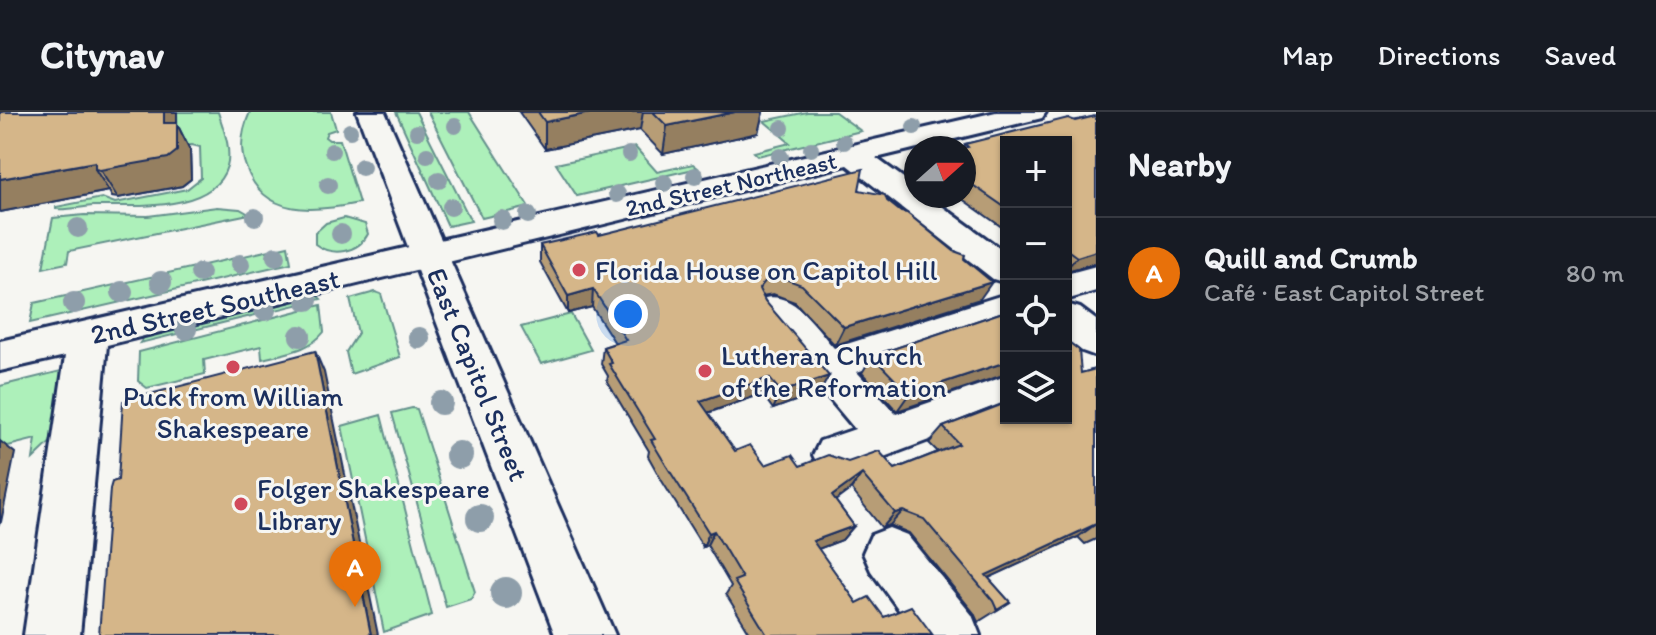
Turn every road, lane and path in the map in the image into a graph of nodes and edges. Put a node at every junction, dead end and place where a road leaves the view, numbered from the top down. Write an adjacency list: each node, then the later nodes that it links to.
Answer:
1 (371, 112): 4 (main road, East Capitol Street)
2 (1032, 112): 3 (street, 2nd Street Northeast)
3 (853, 155): 4 (street, 2nd Street Northeast); 5 (street)
4 (429, 256): 11 (street, 2nd Street Southeast); 22 (main road, East Capitol Street)
5 (1000, 266)
6 (1096, 278): 7 (street)
7 (1072, 285)
8 (775, 308): 15 (street)
9 (1000, 309): 15 (street)
10 (1072, 323): 12 (street)
11 (88, 335): 13 (street, 2nd Street Southeast); 21 (street)
12 (1096, 341)
13 (0, 356)
14 (1096, 360): 16 (street)
15 (826, 366): 18 (street)
16 (1072, 369)
17 (1000, 395): 18 (street)
18 (888, 436): 19 (street)
19 (836, 455)
20 (889, 553): 23 (street)
21 (52, 635)
22 (585, 635)
23 (952, 635)

